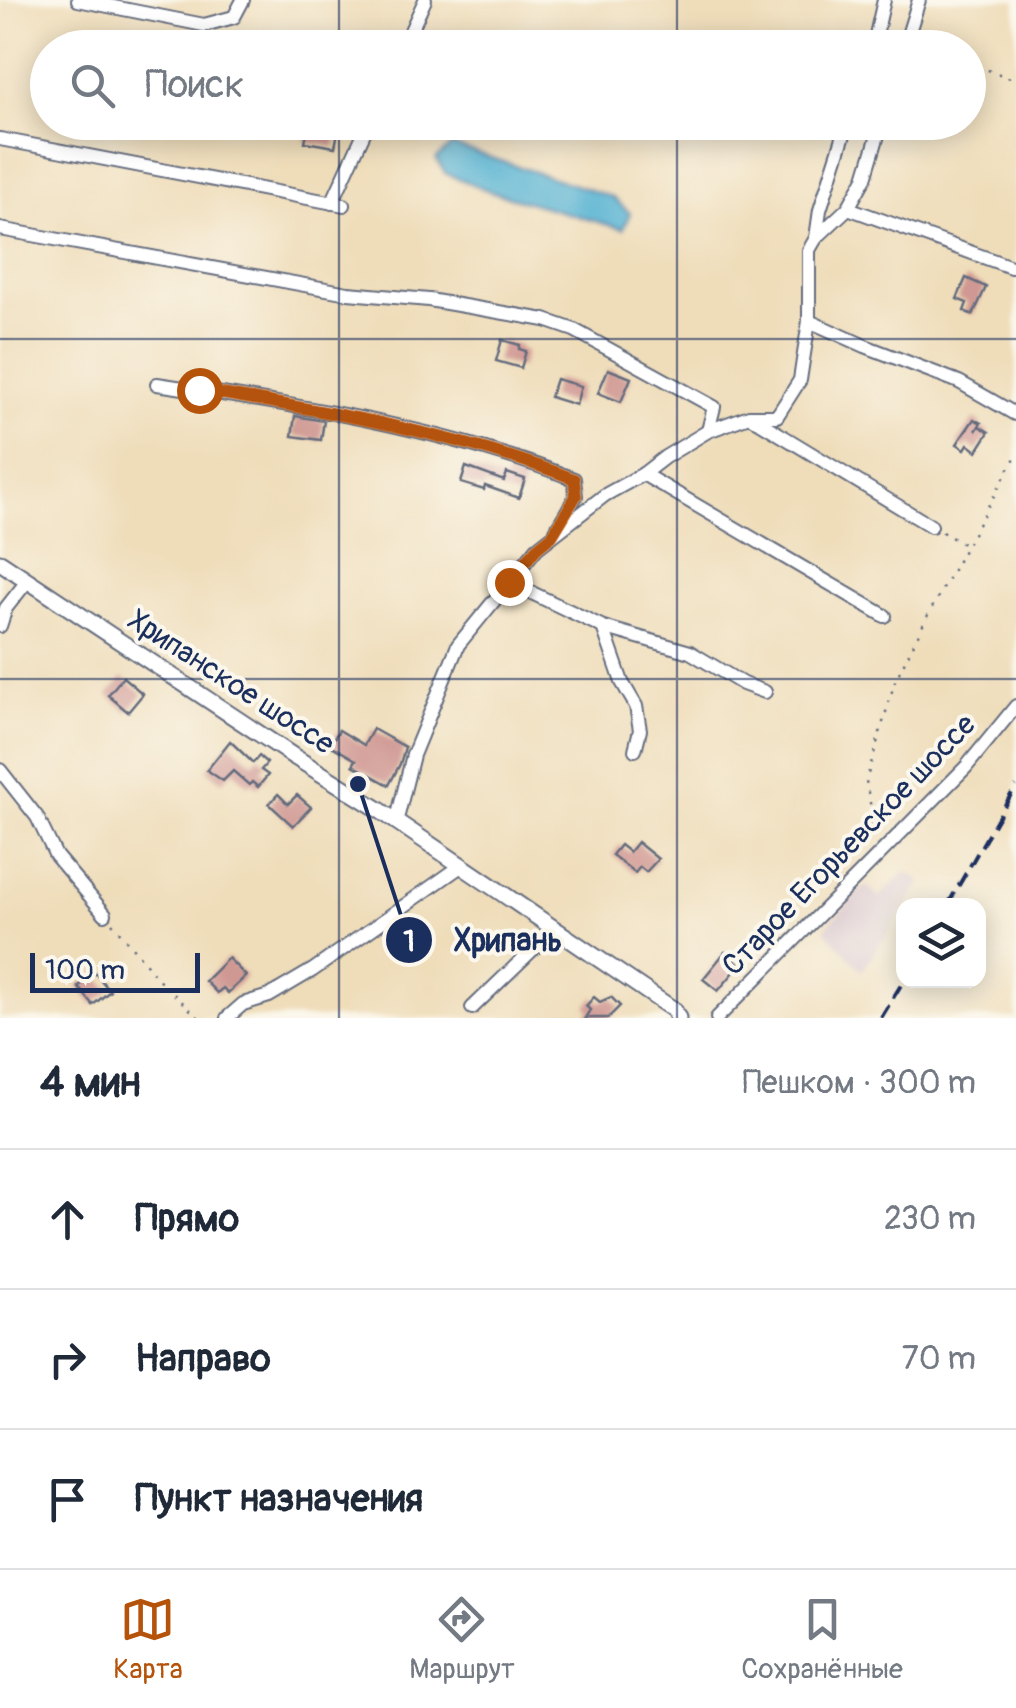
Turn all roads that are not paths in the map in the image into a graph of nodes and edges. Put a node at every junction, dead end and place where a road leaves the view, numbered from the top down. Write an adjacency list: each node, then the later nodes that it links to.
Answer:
1 (78, 0): 2 (street)
2 (243, 0)
3 (425, 0): 6 (street)
4 (884, 0): 7 (street)
5 (919, 0): 8 (street)
6 (411, 30)
7 (876, 30)
8 (910, 30)
9 (0, 139): 10 (street)
10 (362, 140)
11 (842, 140): 15 (street)
12 (877, 140): 13 (street)
13 (848, 208): 15 (street); 16 (street)
14 (0, 229): 21 (street)
15 (816, 238): 17 (street)
16 (1012, 267)
17 (809, 321): 19 (street); 20 (street)
18 (157, 384): 24 (street)
19 (1014, 414)
20 (749, 416): 21 (street); 23 (street)
21 (708, 431): 22 (street)
22 (643, 474): 24 (street); 29 (street)
23 (931, 526)
24 (552, 536): 27 (street)
25 (0, 562): 26 (main road, Хрипанское шоссе)
26 (28, 580): 28 (street); 36 (main road, Хрипанское шоссе)
27 (509, 582): 31 (street); 36 (street)
28 (3, 610): 30 (street)
29 (885, 616)
30 (0, 626)
31 (603, 627): 32 (street); 34 (street)
32 (765, 692)
33 (1016, 706): 43 (street, Старое Егорьевское шоссе)
34 (634, 750)
35 (0, 770): 38 (street)
36 (396, 823): 37 (main road, Хрипанское шоссе)
37 (462, 866): 39 (main road, Хрипанское шоссе); 41 (street)
38 (105, 914)
39 (554, 929): 40 (street); 42 (main road, Хрипанское шоссе)
40 (472, 1008)
41 (227, 1018)
42 (678, 1018)
43 (716, 1018)

